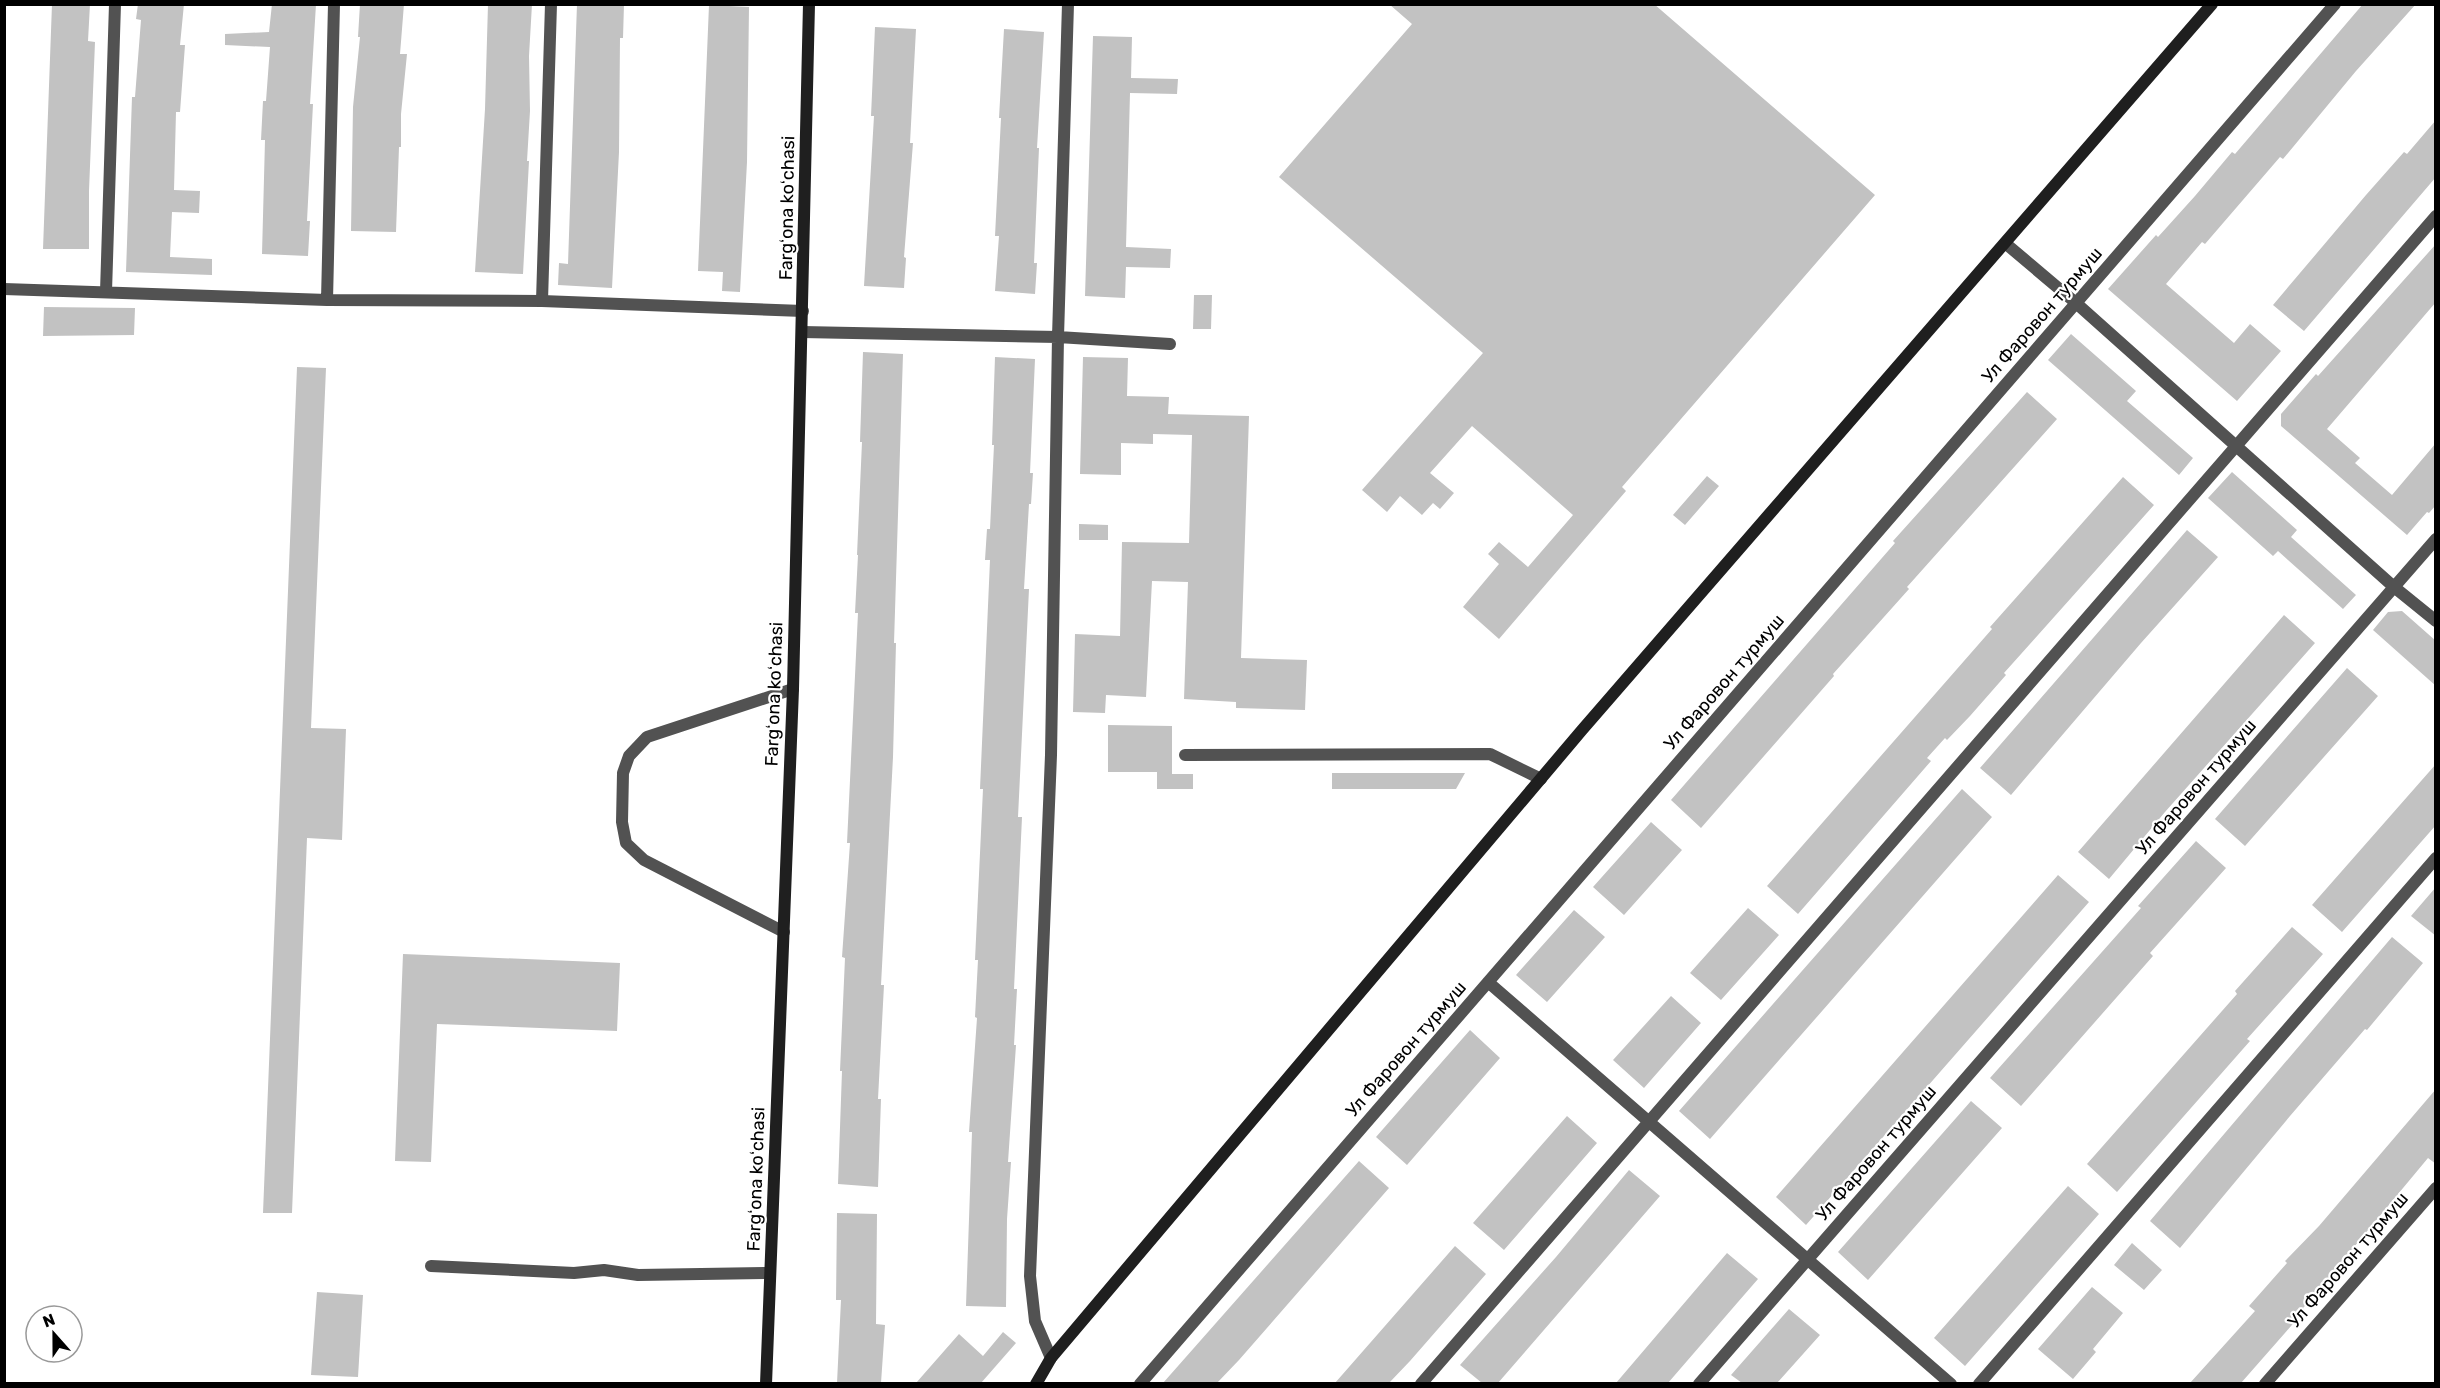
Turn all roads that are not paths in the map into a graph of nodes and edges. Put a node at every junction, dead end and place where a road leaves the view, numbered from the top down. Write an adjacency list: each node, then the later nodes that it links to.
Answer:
1 (115, 4): 11 (street)
2 (334, 4): 12 (street)
3 (551, 4): 13 (street)
4 (809, 4): 15 (main road, Fargʻona koʻchasi)
5 (1068, 4): 17 (street)
6 (2212, 4): 9 (main road)
7 (2336, 4): 14 (street, Ул Фаровон турмуш)
8 (2436, 216): 19 (street)
9 (2005, 243): 14 (street); 25 (main road)
10 (4, 289): 11 (street)
11 (106, 292): 12 (street)
12 (327, 300): 13 (street)
13 (542, 302): 15 (street)
14 (2076, 303): 19 (street); 28 (street, Ул Фаровон турмуш)
15 (803, 311): 16 (main road, Fargʻona koʻchasi)
16 (802, 332): 17 (street); 23 (main road, Fargʻona koʻchasi)
17 (1058, 337): 18 (street); 34 (street)
18 (1170, 344)
19 (2236, 445): 21 (street); 29 (street)
20 (2436, 539): 21 (street, Ул Фаровон турмуш)
21 (2394, 587): 22 (street); 31 (street, Ул Фаровон турмуш)
22 (2436, 621)
23 (793, 689): 27 (main road, Fargʻona koʻchasi); 27 (street)
24 (1185, 755): 25 (street)
25 (1541, 779): 34 (main road)
26 (2436, 858): 41 (street)
27 (784, 932): 33 (main road, Fargʻona koʻchasi)
28 (1488, 982): 29 (street); 37 (street, Ул Фаровон турмуш)
29 (1648, 1122): 31 (street); 38 (street)
30 (2436, 1188): 42 (street, Ул Фаровон турмуш)
31 (1808, 1259): 39 (street, Ул Фаровон турмуш); 40 (street)
32 (431, 1266): 33 (street)
33 (770, 1273): 35 (main road, Fargʻona koʻchasi)
34 (1051, 1358): 36 (main road)
35 (766, 1383)
36 (1036, 1383)
37 (1140, 1383)
38 (1421, 1383)
39 (1699, 1383)
40 (1951, 1383)
41 (1978, 1383)
42 (2265, 1383)

